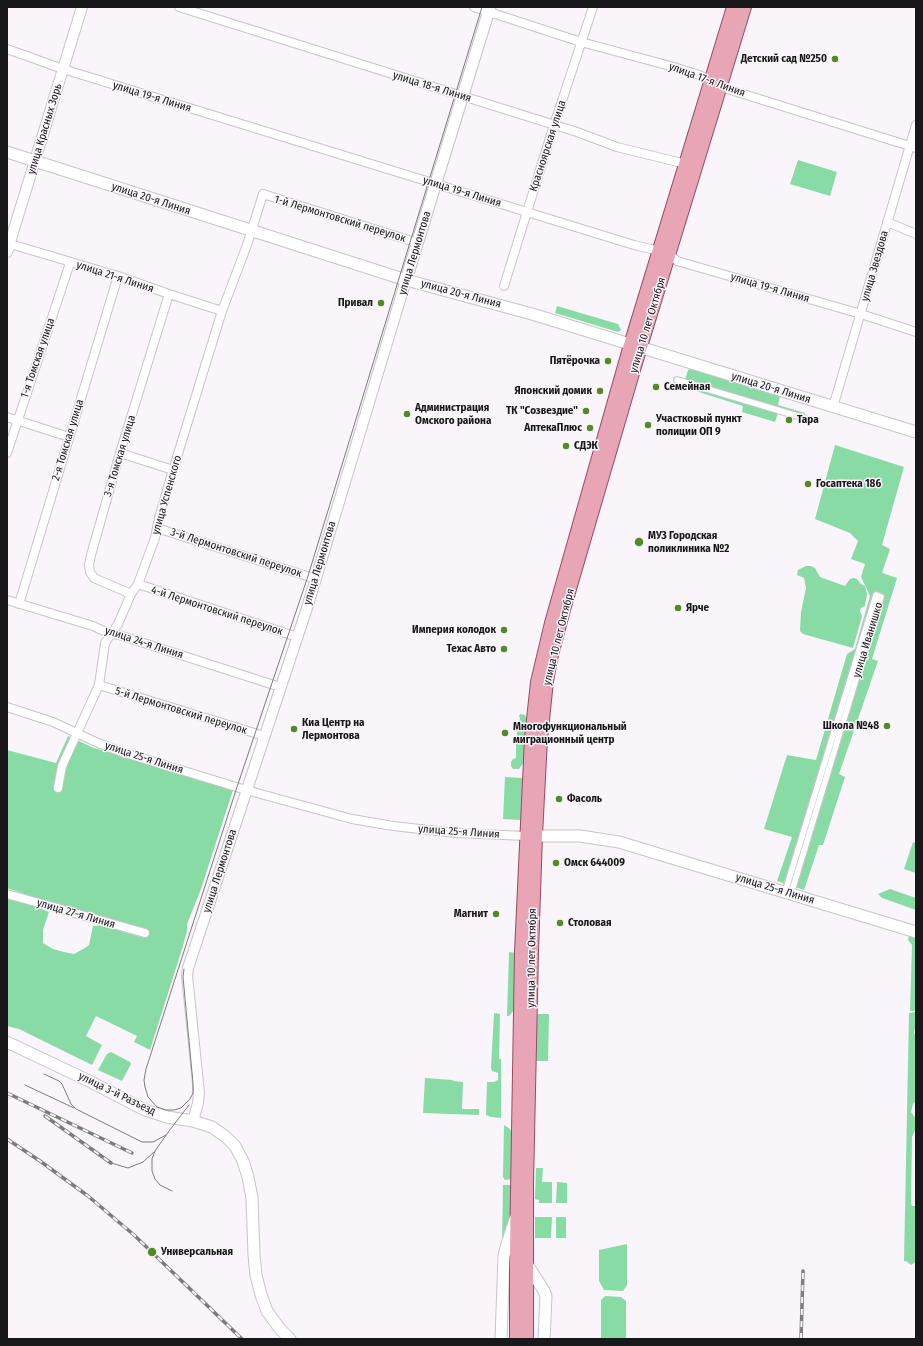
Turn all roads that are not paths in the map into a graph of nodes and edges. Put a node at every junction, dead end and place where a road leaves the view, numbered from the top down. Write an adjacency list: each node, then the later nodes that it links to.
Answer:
1 (82, 7): 10 (street, улица Красных Зорь)
2 (179, 7): 12 (street, улица 18-я Линия)
3 (474, 7): 7 (street, улица 17-я Линия)
4 (593, 7): 8 (street, Красноярская улица)
5 (733, 7): 11 (main road, улица 10 лет Октября)
6 (745, 7): 11 (main road, улица 10 лет Октября)
7 (489, 9): 8 (street, улица 17-я Линия); 12 (main road, улица Лермонтова)
8 (581, 42): 11 (street, улица 17-я Линия); 13 (street, Красноярская улица)
9 (7, 49): 10 (street, улица 19-я Линия)
10 (63, 69): 17 (street, улица Красных Зорь); 19 (street, улица 19-я Линия)
11 (716, 84): 15 (street, улица 17-я Линия); 18 (main road, улица 10 лет Октября); 27 (main road, улица 10 лет Октября)
12 (463, 96): 13 (street, улица 18-я Линия); 19 (main road, улица Лермонтова)
13 (554, 125): 18 (street, улица 18-я Линия); 21 (street, Красноярская улица)
14 (916, 125): 15 (street, улица Звездова)
15 (913, 147): 22 (street, улица Звездова)
16 (7, 152): 17 (main road, улица 20-я Линия)
17 (35, 161): 23 (main road, улица 20-я Линия); 26 (street, улица Красных Зорь)
18 (686, 164): 27 (main road, улица 10 лет Октября)
19 (436, 184): 21 (street, улица 19-я Линия); 25 (main road, улица Лермонтова)
20 (263, 194): 23 (street, улица Успенского); 25 (street, 1-й Лермонтовский переулок)
21 (527, 212): 27 (street, улица 19-я Линия); 31 (street, Красноярская улица)
22 (888, 222): 24 (street); 34 (street, улица Звездова)
23 (251, 231): 30 (main road, улица 20-я Линия); 33 (street, улица Успенского)
24 (916, 234)
25 (418, 243): 30 (main road, улица Лермонтова)
26 (8, 246): 28 (street, улица 21-я Линия)
27 (664, 252): 34 (street, улица 19-я Линия); 36 (main road, улица 10 лет Октября)
28 (70, 263): 29 (street, улица 21-я Линия); 41 (street, 1-я Томская улица)
29 (118, 276): 32 (street, улица 21-я Линия); 43 (street, 2-я Томская улица)
30 (406, 280): 36 (main road, улица 20-я Линия); 48 (street, улица Лермонтова)
31 (504, 286)
32 (169, 294): 33 (street, улица 21-я Линия); 45 (street, 3-я Томская улица)
33 (222, 311): 46 (street, улица Успенского)
34 (861, 314): 35 (street, улица 19-я Линия); 38 (street, улица Звездова)
35 (916, 332)
36 (635, 346): 38 (main road, улица 20-я Линия); 62 (main road, улица 10 лет Октября)
37 (677, 380): 40 (street)
38 (833, 407): 42 (main road, улица 20-я Линия)
39 (7, 418): 41 (street)
40 (804, 418)
41 (17, 421): 43 (street); 44 (street, 1-я Томская улица)
42 (916, 432)
43 (69, 437): 52 (street, 2-я Томская улица)
44 (7, 453)
45 (120, 453): 46 (street); 50 (street, 3-я Томская улица)
46 (173, 470): 47 (street, улица Успенского)
47 (157, 528): 48 (street, 3-й Лермонтовский переулок); 49 (street, улица Успенского)
48 (316, 579): 54 (street, улица Лермонтова)
49 (138, 584): 50 (street, улица Успенского); 54 (street, 4-й Лермонтовский переулок)
50 (132, 594): 53 (street, улица Успенского)
51 (7, 600): 52 (street, улица 24-я Линия)
52 (19, 604): 53 (street, улица 24-я Линия)
53 (110, 634): 55 (street, улица Успенского); 56 (street, улица 24-я Линия)
54 (297, 637): 56 (street, улица Лермонтова)
55 (99, 685): 58 (street, улица Успенского); 59 (street, 5-й Лермонтовский переулок)
56 (280, 686): 59 (street, улица Лермонтова)
57 (7, 707): 58 (street, улица 25-я Линия)
58 (78, 733): 60 (street, улица Успенского); 61 (street, улица 25-я Линия)
59 (264, 736): 61 (street, улица Лермонтова)
60 (58, 788)
61 (246, 790): 62 (street, улица 25-я Линия); 68 (street, улица Лермонтова)
62 (531, 836): 63 (main road, улица 25-я Линия); 69 (main road, улица 10 лет Октября); 72 (main road, улица 10 лет Октября)
63 (788, 893): 63 (street, улица Иванишко); 65 (main road, улица 25-я Линия)
64 (7, 894): 66 (street, улица 27-я Линия)
65 (916, 932)
66 (145, 933)
67 (7, 1042): 68 (main road, улица 3-й Разъезд)
68 (193, 1121): 73 (main road, улица 3-й Разъезд)
69 (517, 1212): 70 (main road, улица 10 лет Октября); 71 (main road)
70 (516, 1252): 71 (main road); 75 (main road, улица 10 лет Октября)
71 (504, 1256): 74 (main road)
72 (527, 1264): 76 (main road, улица 10 лет Октября); 77 (main road)
73 (290, 1339)
74 (501, 1339)
75 (516, 1339)
76 (527, 1339)
77 (544, 1339)

